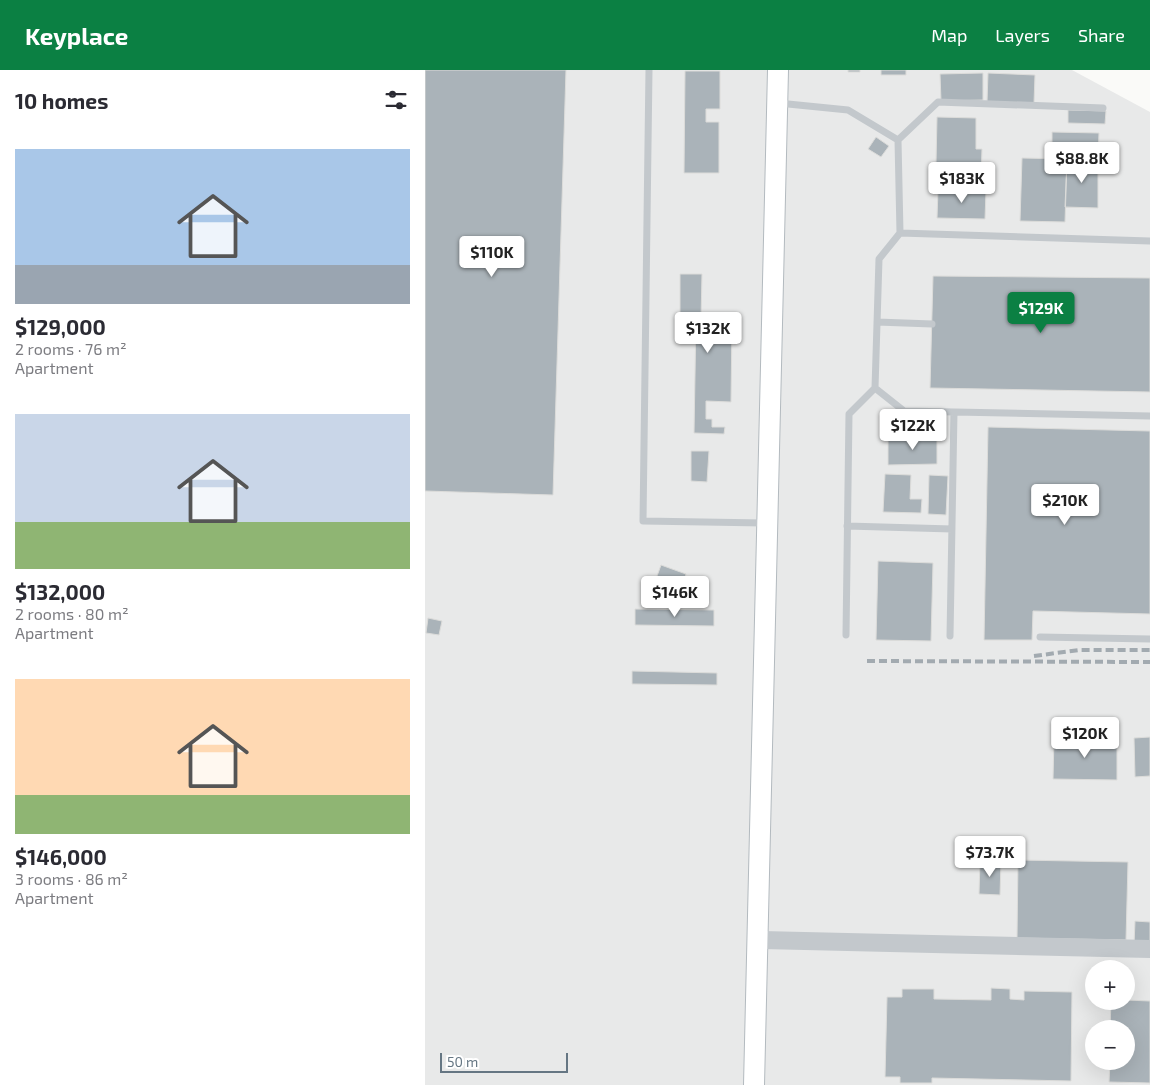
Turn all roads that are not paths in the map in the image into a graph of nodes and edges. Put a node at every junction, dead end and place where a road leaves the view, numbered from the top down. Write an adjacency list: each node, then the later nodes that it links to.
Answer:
1 (649, 70): 13 (lane)
2 (778, 70): 3 (main road)
3 (778, 103): 5 (lane); 13 (main road)
4 (1103, 108): 5 (lane)
5 (898, 140): 6 (lane)
6 (900, 233): 7 (lane); 8 (lane)
7 (1150, 242)
8 (877, 322): 9 (lane); 10 (lane)
9 (932, 324)
10 (875, 388): 11 (lane); 14 (lane)
11 (954, 412): 12 (lane); 15 (lane)
12 (1150, 416)
13 (767, 523): 20 (main road)
14 (847, 526): 15 (lane); 16 (lane)
15 (951, 529): 17 (lane)
16 (846, 635)
17 (950, 636)
18 (1040, 637): 19 (lane)
19 (1150, 639)
20 (757, 940): 21 (street); 22 (main road)
21 (1150, 949)
22 (754, 1085)

